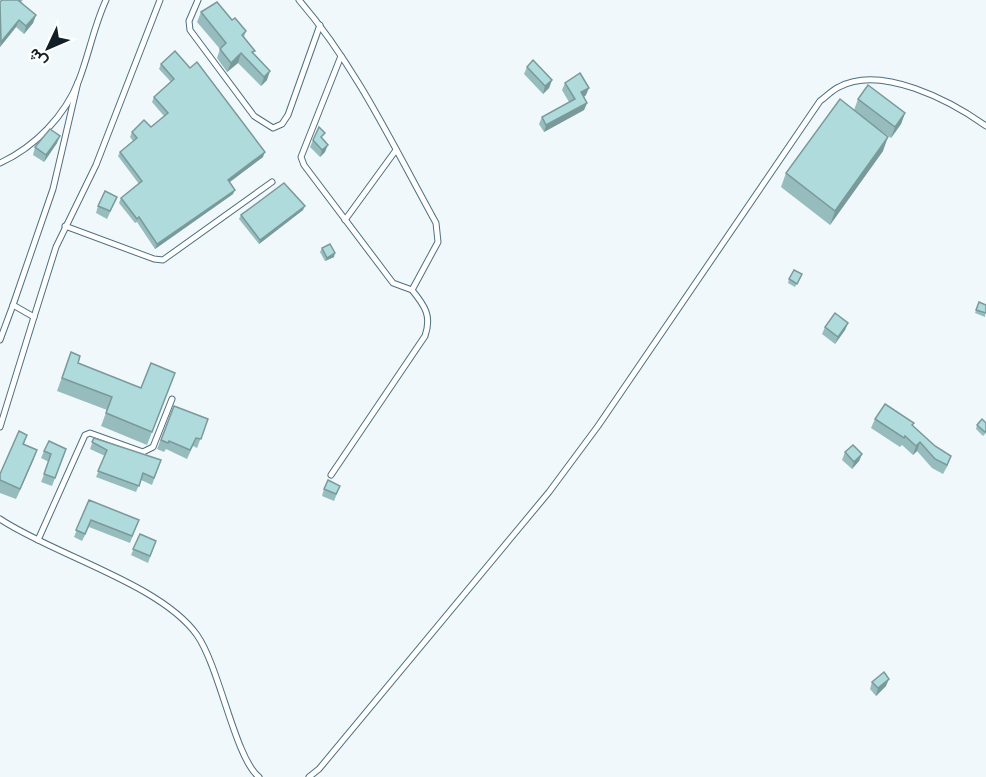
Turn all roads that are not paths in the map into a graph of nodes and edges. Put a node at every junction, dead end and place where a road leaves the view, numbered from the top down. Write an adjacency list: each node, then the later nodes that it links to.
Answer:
1 (106, 0): 7 (lane)
2 (160, 0): 13 (lane)
3 (198, 0): 5 (lane)
4 (299, 0): 5 (lane)
5 (320, 25): 6 (lane)
6 (341, 56): 9 (lane); 12 (lane)
7 (78, 82): 10 (lane); 15 (lane)
8 (986, 126): 24 (lane)
9 (396, 150): 12 (lane); 14 (lane)
10 (0, 163)
11 (272, 182): 13 (lane)
12 (345, 220): 14 (lane)
13 (66, 226): 16 (lane)
14 (412, 290): 20 (lane)
15 (13, 305): 16 (lane); 17 (lane)
16 (34, 317): 19 (lane)
17 (0, 340)
18 (172, 399): 22 (lane)
19 (0, 427)
20 (331, 475)
21 (0, 519): 22 (lane)
22 (38, 540): 23 (lane)
23 (259, 777)
24 (309, 777)

